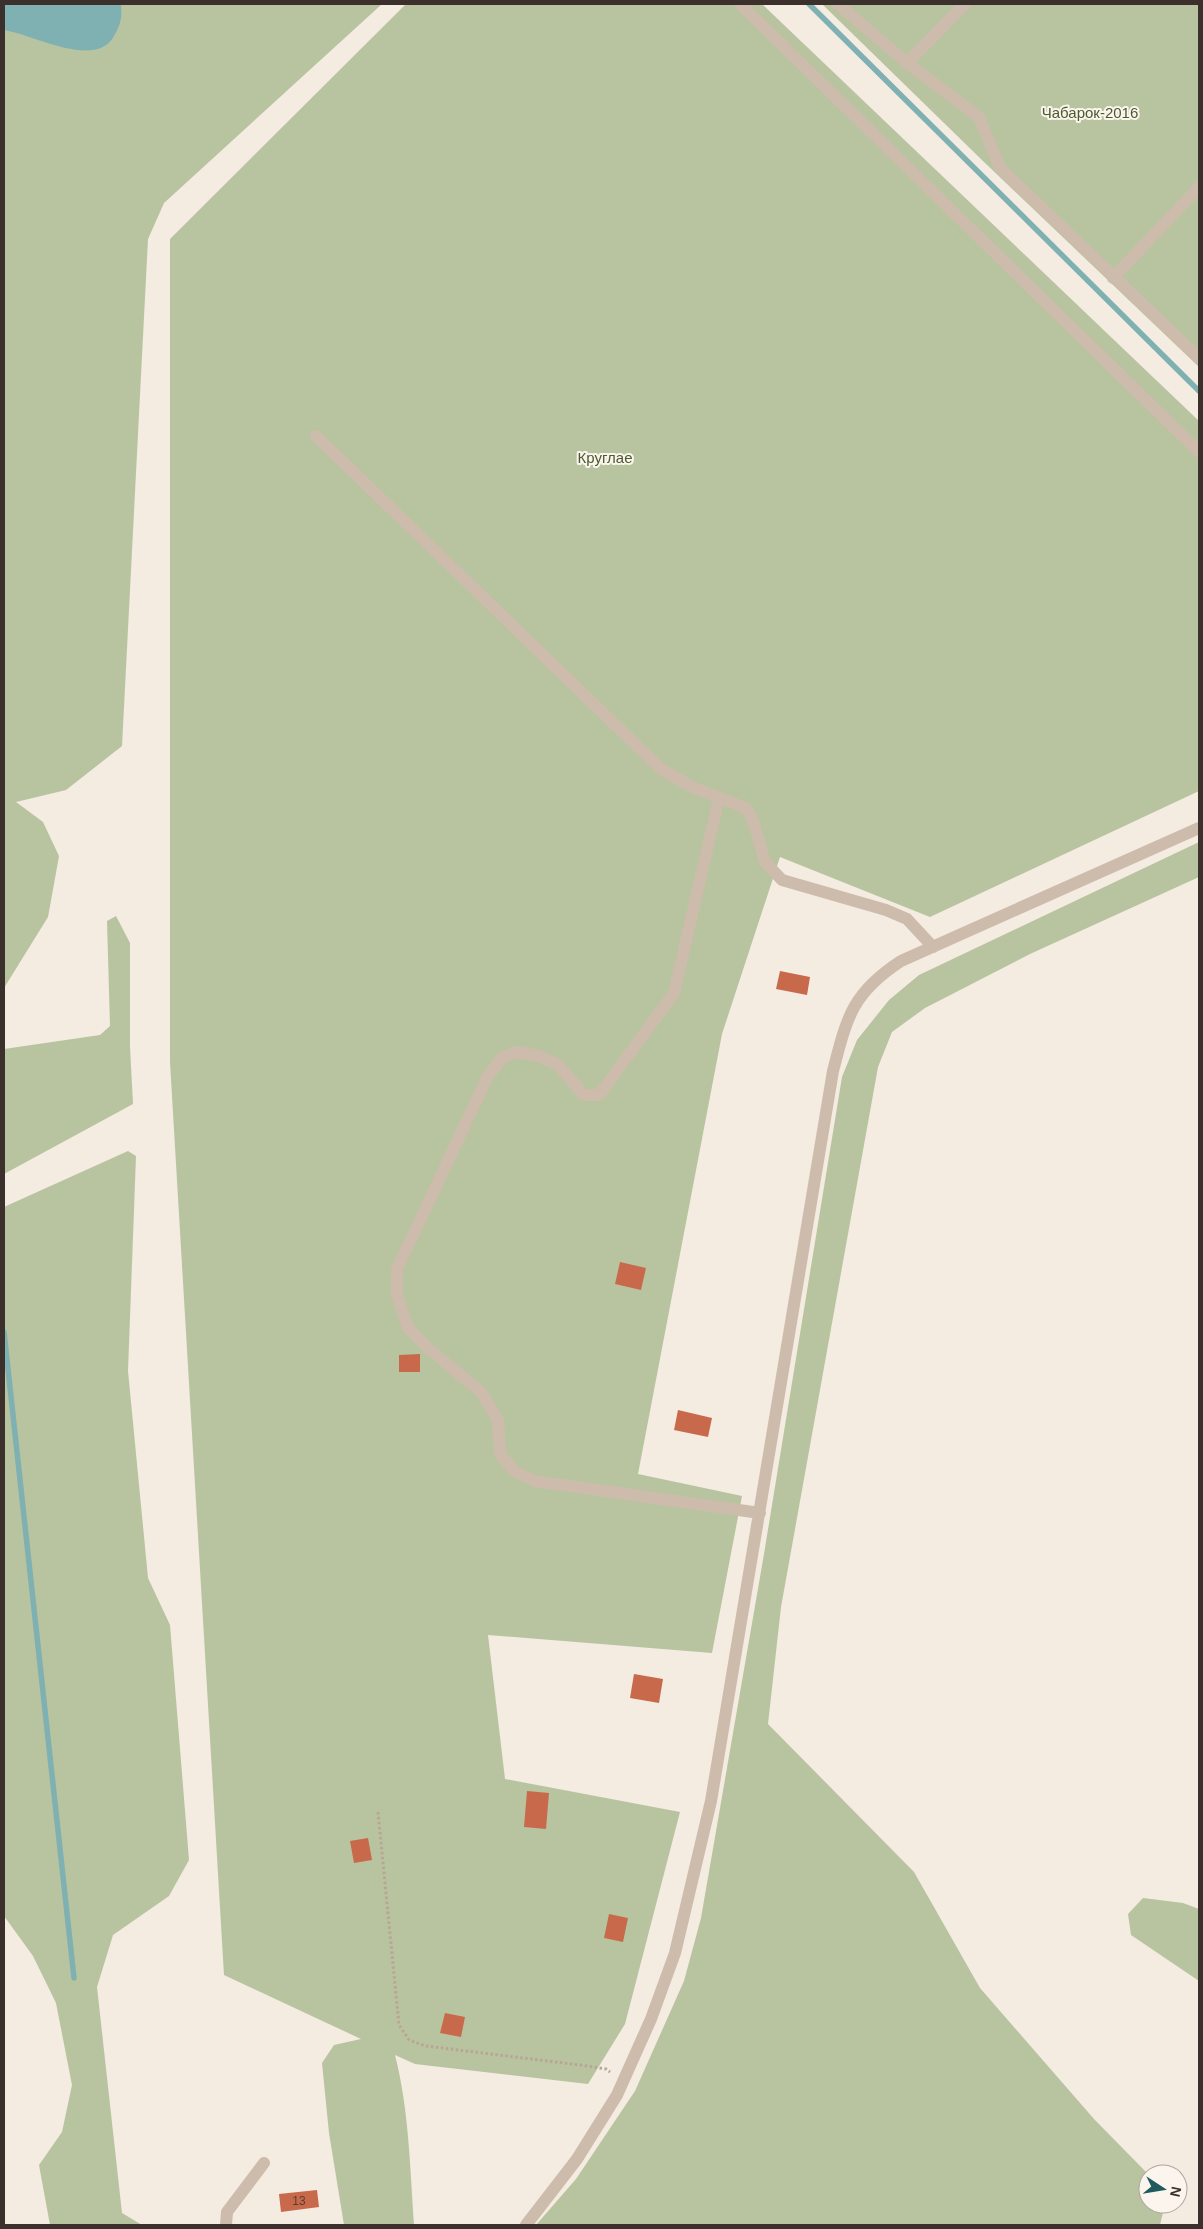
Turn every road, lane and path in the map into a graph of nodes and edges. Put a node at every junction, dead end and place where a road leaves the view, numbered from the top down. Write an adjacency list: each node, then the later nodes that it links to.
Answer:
1 (740, 4): 9 (street)
2 (838, 4): 4 (street)
3 (965, 4): 4 (street)
4 (907, 63): 6 (street)
5 (1199, 188): 6 (street)
6 (1113, 278): 7 (street)
7 (1199, 358)
8 (316, 436): 10 (street)
9 (1199, 452)
10 (719, 798): 12 (street); 13 (street)
11 (1199, 828): 12 (street)
12 (933, 947): 13 (street)
13 (760, 1513): 15 (street)
14 (378, 1812): 15 (path)
15 (623, 2081): 18 (street)
16 (264, 2163): 17 (street)
17 (226, 2225)
18 (526, 2225)

